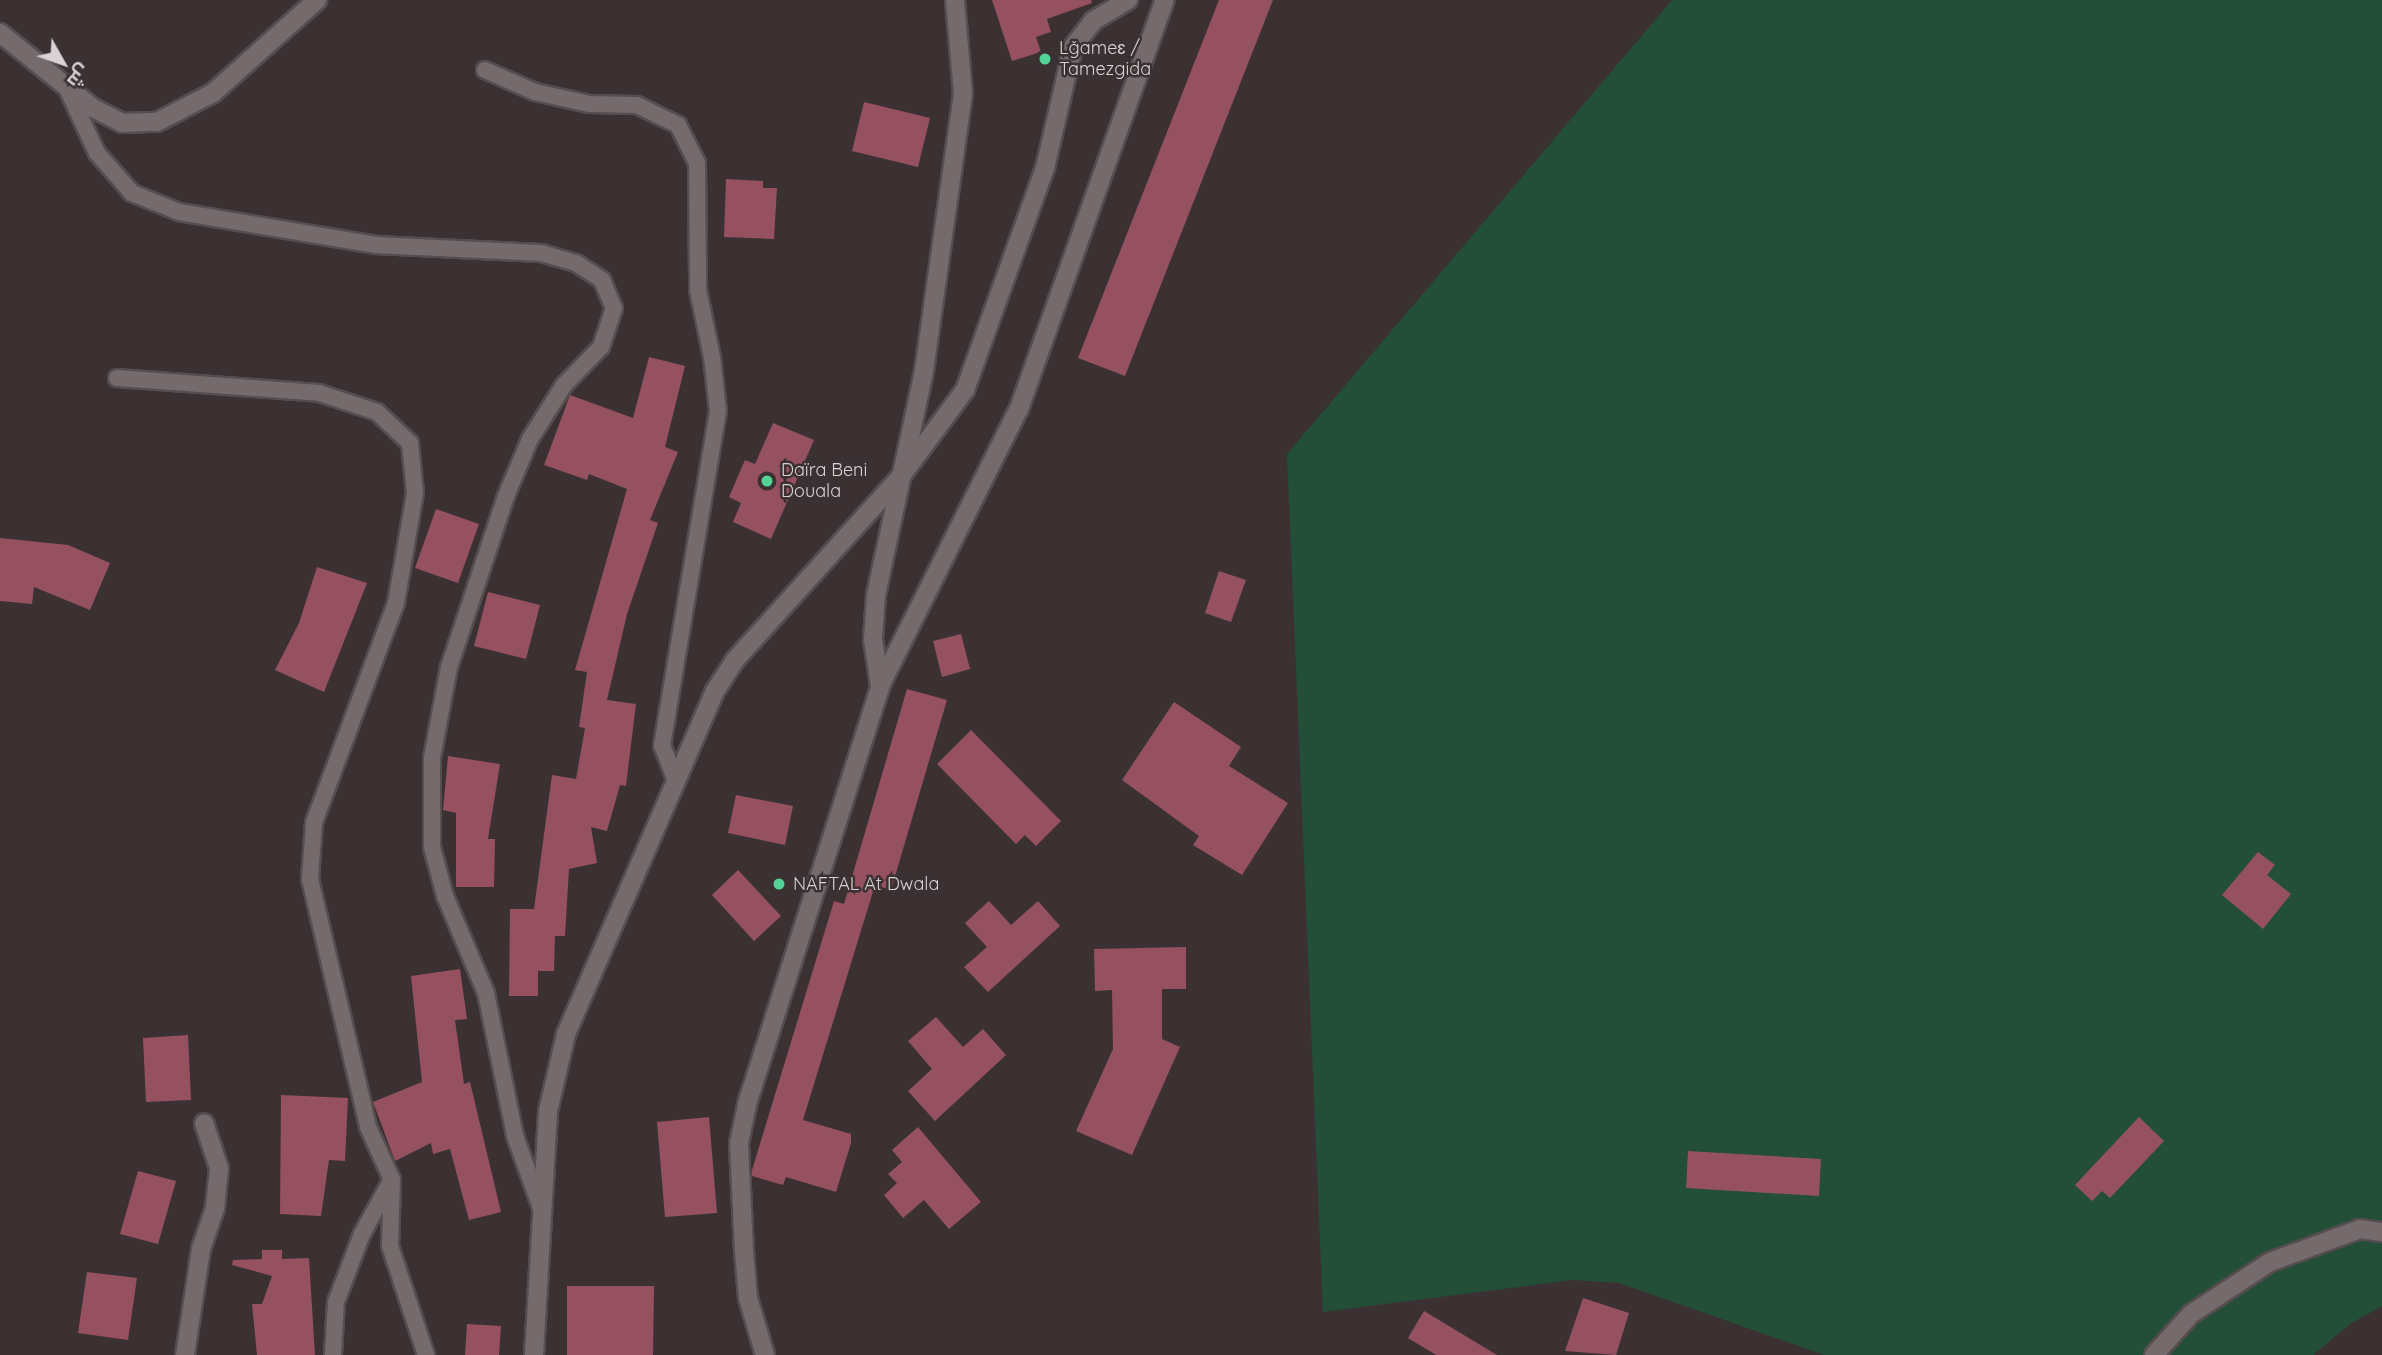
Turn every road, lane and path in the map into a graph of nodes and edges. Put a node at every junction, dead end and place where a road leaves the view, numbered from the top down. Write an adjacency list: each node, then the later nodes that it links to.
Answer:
1 (317, 0): 7 (street)
2 (954, 0): 9 (street)
3 (1128, 0): 9 (street)
4 (1165, 0): 10 (street)
5 (0, 33): 7 (street)
6 (485, 70): 11 (lane)
7 (66, 86): 14 (lane)
8 (117, 378): 13 (lane)
9 (902, 475): 10 (street); 11 (street)
10 (880, 686): 20 (street)
11 (676, 781): 14 (street)
12 (204, 1123): 16 (street)
13 (391, 1180): 17 (lane); 18 (lane)
14 (542, 1210): 19 (street)
15 (2382, 1232): 21 (street)
16 (185, 1355)
17 (332, 1355)
18 (426, 1355)
19 (534, 1355)
20 (765, 1355)
21 (2154, 1355)

